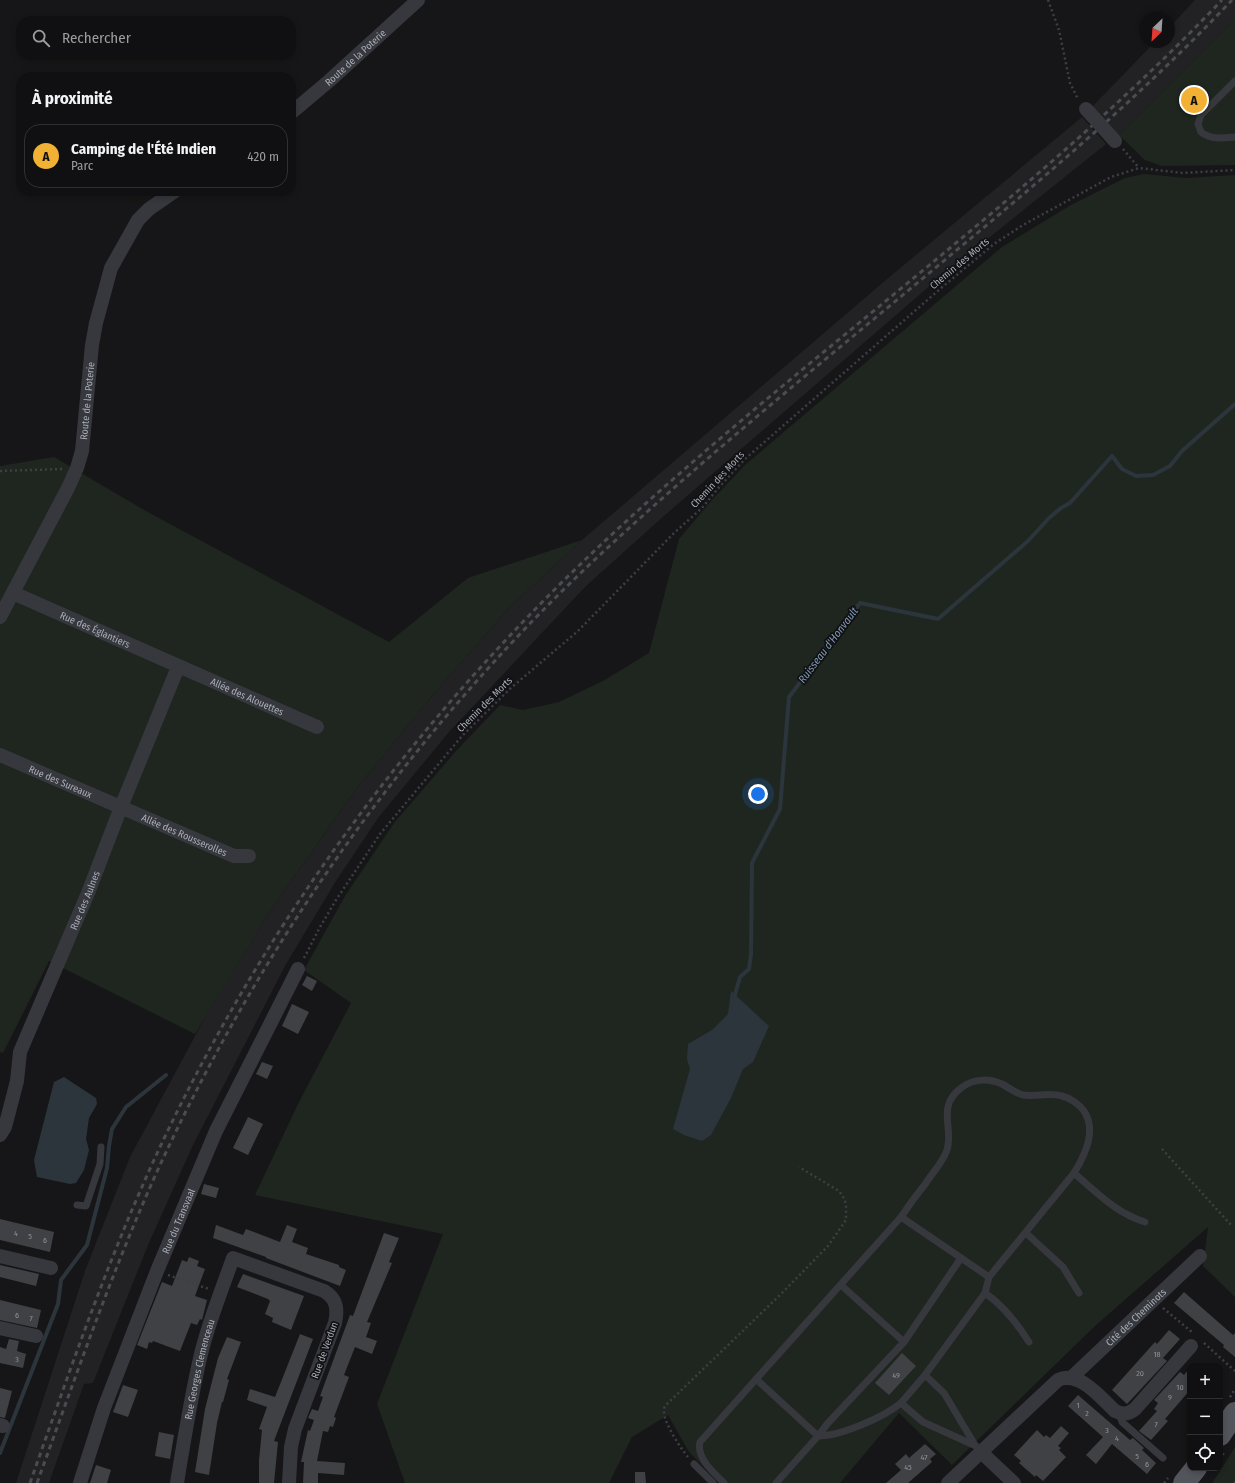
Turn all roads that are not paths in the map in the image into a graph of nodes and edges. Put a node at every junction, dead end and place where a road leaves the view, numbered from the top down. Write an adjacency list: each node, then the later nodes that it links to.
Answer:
1 (418, 0): 3 (street, Route de la Poterie)
2 (1235, 81): 5 (lane)
3 (296, 108)
4 (1086, 109): 6 (street, bridge)
5 (1235, 137)
6 (1115, 141)
7 (168, 196): 8 (street, Route de la Poterie)
8 (13, 593): 9 (street, Route de la Poterie); 10 (street, Rue des Églantiers)
9 (0, 618)
10 (178, 667): 11 (street, Allée des Alouettes); 13 (street, Rue des Aulnes)
11 (316, 727)
12 (0, 755): 13 (street, Rue des Sureaux)
13 (121, 807): 14 (street, Allée des Rousserolles); 16 (street, Rue des Aulnes)
14 (249, 856)
15 (298, 969): 50 (street, Rue du Transvaal)
16 (0, 1135)
17 (101, 1147): 19 (lane)
18 (1074, 1173): 20 (lane); 21 (lane); 22 (lane)
19 (77, 1205)
20 (901, 1217): 26 (lane); 29 (lane)
21 (1145, 1222)
22 (1026, 1233): 28 (lane); 31 (lane)
23 (0, 1256): 27 (street)
24 (1200, 1256): 38 (street, Cité des Cheminots)
25 (234, 1258): 51 (street, Rue Georges Clemenceau); 52 (street, Rue de Verdun)
26 (961, 1258): 28 (lane); 34 (lane)
27 (51, 1268)
28 (989, 1278): 30 (lane)
29 (841, 1285): 34 (lane); 39 (lane)
30 (985, 1293): 35 (lane); 37 (lane)
31 (1079, 1293)
32 (0, 1328): 33 (street)
33 (36, 1336)
34 (904, 1342): 44 (lane)
35 (1029, 1342)
36 (1191, 1346): 41 (street)
37 (925, 1375): 40 (lane); 45 (lane)
38 (1071, 1378): 41 (street); 45 (street, Cité des Cheminots)
39 (756, 1379): 44 (lane); 54 (lane)
40 (900, 1403): 44 (lane); 45 (lane)
41 (1120, 1413): 46 (lane)
42 (1235, 1413): 43 (main road)
43 (1223, 1431)
44 (818, 1436): 55 (lane)
45 (978, 1448): 56 (street, Cité des Cheminots); 57 (street)
46 (1163, 1458)
47 (694, 1464): 53 (lane)
48 (1194, 1471): 58 (main road)
49 (1198, 1471): 59 (main road)
50 (80, 1483)
51 (177, 1483)
52 (288, 1483)
53 (712, 1483)
54 (724, 1483)
55 (776, 1483)
56 (948, 1483)
57 (1014, 1483)
58 (1184, 1483)
59 (1192, 1483)

